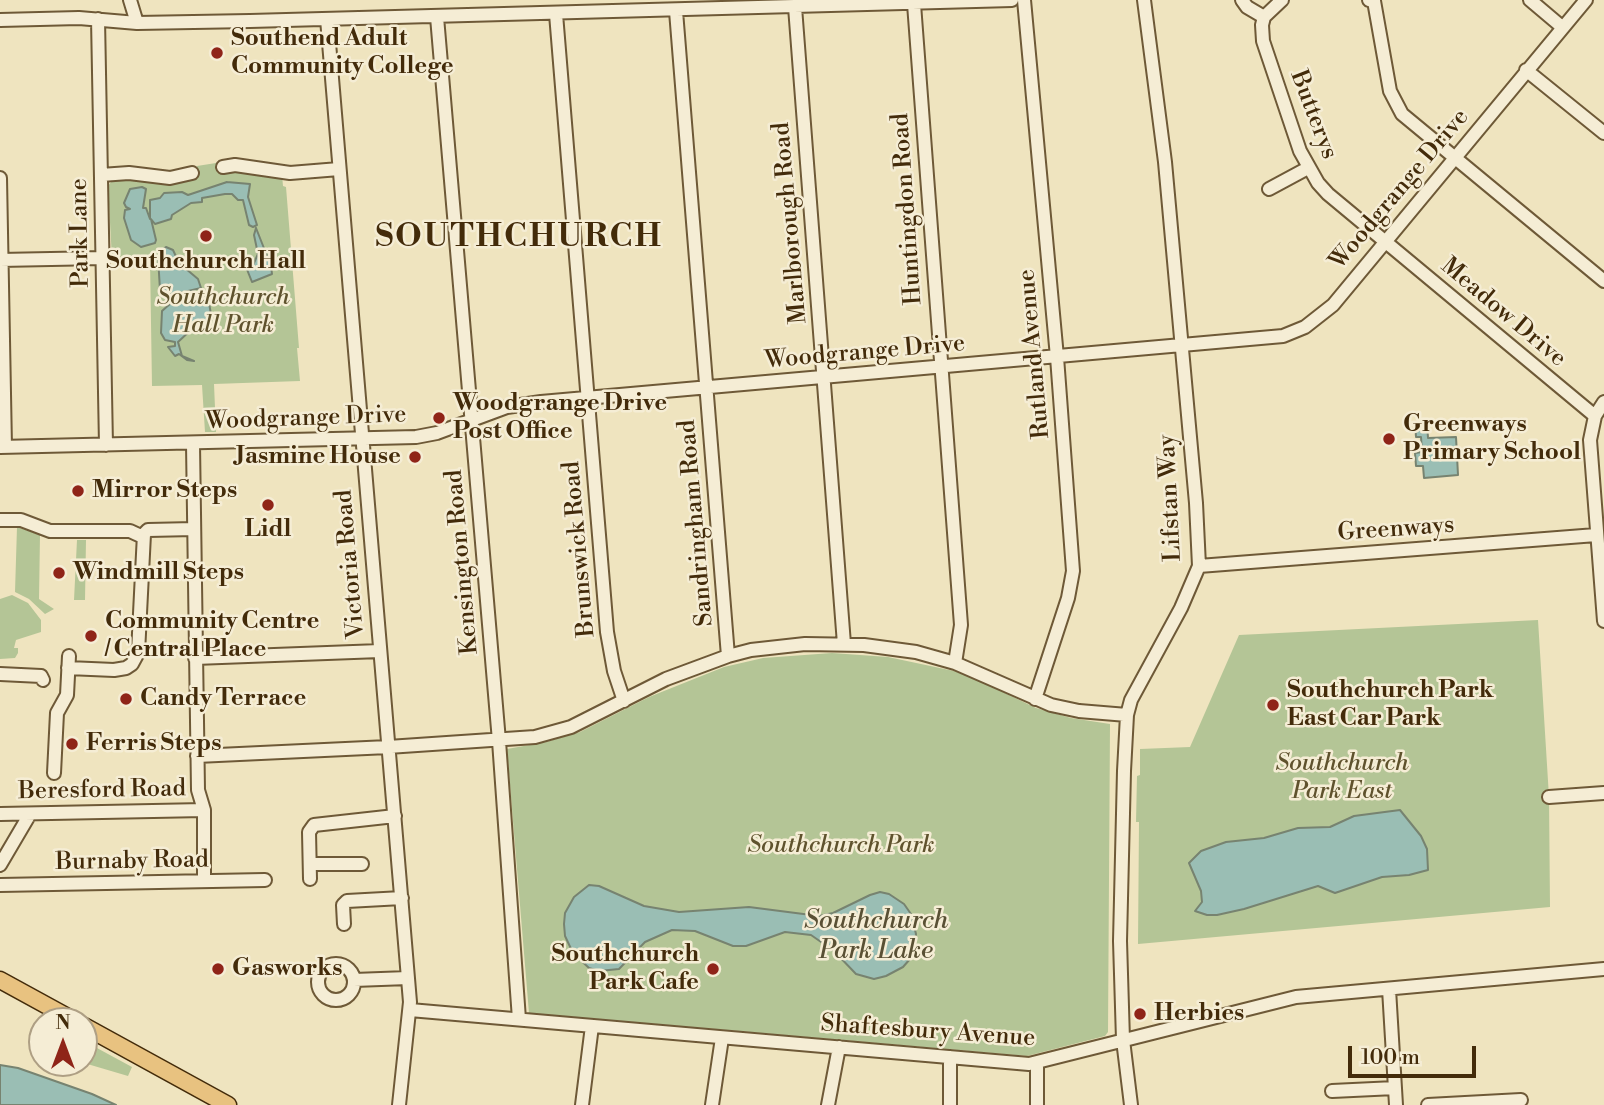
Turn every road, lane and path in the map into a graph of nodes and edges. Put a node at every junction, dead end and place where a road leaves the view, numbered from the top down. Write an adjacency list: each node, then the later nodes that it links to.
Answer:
1 (130, 0): 19 (street)
2 (1012, 0): 10 (street)
3 (1024, 0): 36 (street, Rutland Avenue)
4 (1144, 0): 35 (street, Lifstan Way)
5 (1242, 0): 14 (street)
6 (1282, 0): 14 (street)
7 (1373, 0): 23 (street)
8 (1530, 0): 20 (street)
9 (1586, 0): 20 (street, Woodgrange Drive)
10 (914, 4): 11 (street); 37 (street, Huntingdon Road)
11 (795, 7): 12 (street); 38 (street, Marlborough Road)
12 (676, 10): 13 (street); 39 (street, Sandringham Road)
13 (556, 14): 15 (street); 40 (street, Brunswick Road)
14 (1264, 16): 26 (street, Butterys)
15 (437, 17): 17 (street); 43 (street, Kensington Road)
16 (98, 19): 18 (street); 19 (street); 28 (street, Park Lane)
17 (327, 19): 19 (street); 25 (street, Victoria Road)
18 (0, 20)
19 (137, 23)
20 (1562, 27): 21 (street, Woodgrange Drive)
21 (1526, 70): 22 (street); 23 (street, Woodgrange Drive)
22 (1604, 134)
23 (1456, 157): 31 (street, Woodgrange Drive); 34 (street)
24 (223, 167): 25 (street)
25 (339, 169): 44 (street, Victoria Road)
26 (1308, 169): 30 (street); 31 (street, Butterys)
27 (192, 173): 28 (street)
28 (101, 175): 32 (street, Park Lane)
29 (0, 178): 33 (street)
30 (1269, 189)
31 (1385, 243): 35 (street, Woodgrange Drive); 42 (street, Meadow Drive)
32 (102, 258): 33 (street); 46 (street, Park Lane)
33 (1, 260): 47 (street)
34 (1604, 281)
35 (1181, 346): 36 (street, Woodgrange Drive); 52 (street, Lifstan Way)
36 (1057, 358): 37 (street, Woodgrange Drive); 61 (street, Rutland Avenue)
37 (941, 367): 38 (street, Woodgrange Drive); 58 (street, Huntingdon Road)
38 (824, 378): 39 (street, Woodgrange Drive); 54 (street, Marlborough Road)
39 (706, 388): 40 (street, Woodgrange Drive); 56 (street, Sandringham Road)
40 (588, 398): 43 (street, Woodgrange Drive); 62 (street, Brunswick Road)
41 (1604, 402): 42 (street)
42 (1595, 416): 50 (street)
43 (472, 420): 44 (street, Woodgrange Drive); 64 (street, Kensington Road)
44 (362, 439): 45 (street, Woodgrange Drive); 55 (street, Victoria Road)
45 (193, 443): 46 (street, Woodgrange Drive); 49 (street)
46 (106, 445): 47 (street, Woodgrange Drive)
47 (3, 447)
48 (0, 520): 51 (street)
49 (194, 529): 51 (street); 57 (street)
50 (1596, 535): 52 (street, Greenways); 53 (street)
51 (143, 537): 67 (street)
52 (1199, 566): 63 (street, Lifstan Way)
53 (1604, 621)
54 (844, 644): 56 (street); 58 (street)
55 (380, 651): 57 (street); 65 (street, Victoria Road)
56 (727, 656): 62 (street)
57 (195, 658): 66 (street)
58 (955, 663): 61 (street)
59 (36, 673): 60 (street)
60 (0, 674)
61 (1035, 699): 63 (street)
62 (624, 701): 64 (street)
63 (1127, 715): 94 (street, Lifstan Way)
64 (499, 741): 65 (street); 90 (street, Kensington Road)
65 (388, 747): 66 (street); 73 (street, Victoria Road)
66 (197, 755): 70 (street)
67 (54, 773)
68 (1604, 793): 69 (street)
69 (1549, 797)
70 (204, 810): 72 (street, Beresford Road); 79 (street)
71 (0, 814): 72 (street, Beresford Road)
72 (30, 814): 76 (street)
73 (395, 816): 74 (street); 81 (street, Victoria Road)
74 (310, 864): 75 (street); 77 (street)
75 (362, 864)
76 (0, 865)
77 (310, 878)
78 (265, 880): 79 (street, Burnaby Road)
79 (204, 881): 80 (street, Burnaby Road)
80 (0, 885)
81 (402, 898): 82 (street); 84 (street, Victoria Road)
82 (344, 924)
83 (1604, 969): 87 (street, Shaftesbury Avenue)
84 (408, 978): 86 (street); 89 (street, Victoria Road)
85 (0, 980): 88 (main road)
86 (354, 980)
87 (1389, 989): 94 (street, Shaftesbury Avenue); 98 (street)
88 (49, 1007)
89 (410, 1010): 90 (street, Shaftesbury Avenue); 102 (street, Victoria Road)
90 (519, 1020): 91 (street, Shaftesbury Avenue)
91 (592, 1026): 93 (street, Shaftesbury Avenue); 103 (street)
92 (98, 1034): 101 (main road)
93 (722, 1038): 95 (street, Shaftesbury Avenue); 104 (street)
94 (1123, 1040): 97 (street, Shaftesbury Avenue); 108 (street, Lifstan Way)
95 (839, 1047): 96 (street, Shaftesbury Avenue); 105 (street)
96 (950, 1057): 97 (street, Shaftesbury Avenue); 106 (street)
97 (1037, 1063): 107 (street)
98 (1395, 1087): 99 (street); 109 (street)
99 (1332, 1089)
100 (1521, 1100): 110 (street)
101 (228, 1105)
102 (399, 1105)
103 (582, 1105)
104 (712, 1105)
105 (828, 1105)
106 (950, 1105)
107 (1037, 1105)
108 (1131, 1105)
109 (1396, 1105)
110 (1428, 1105)

